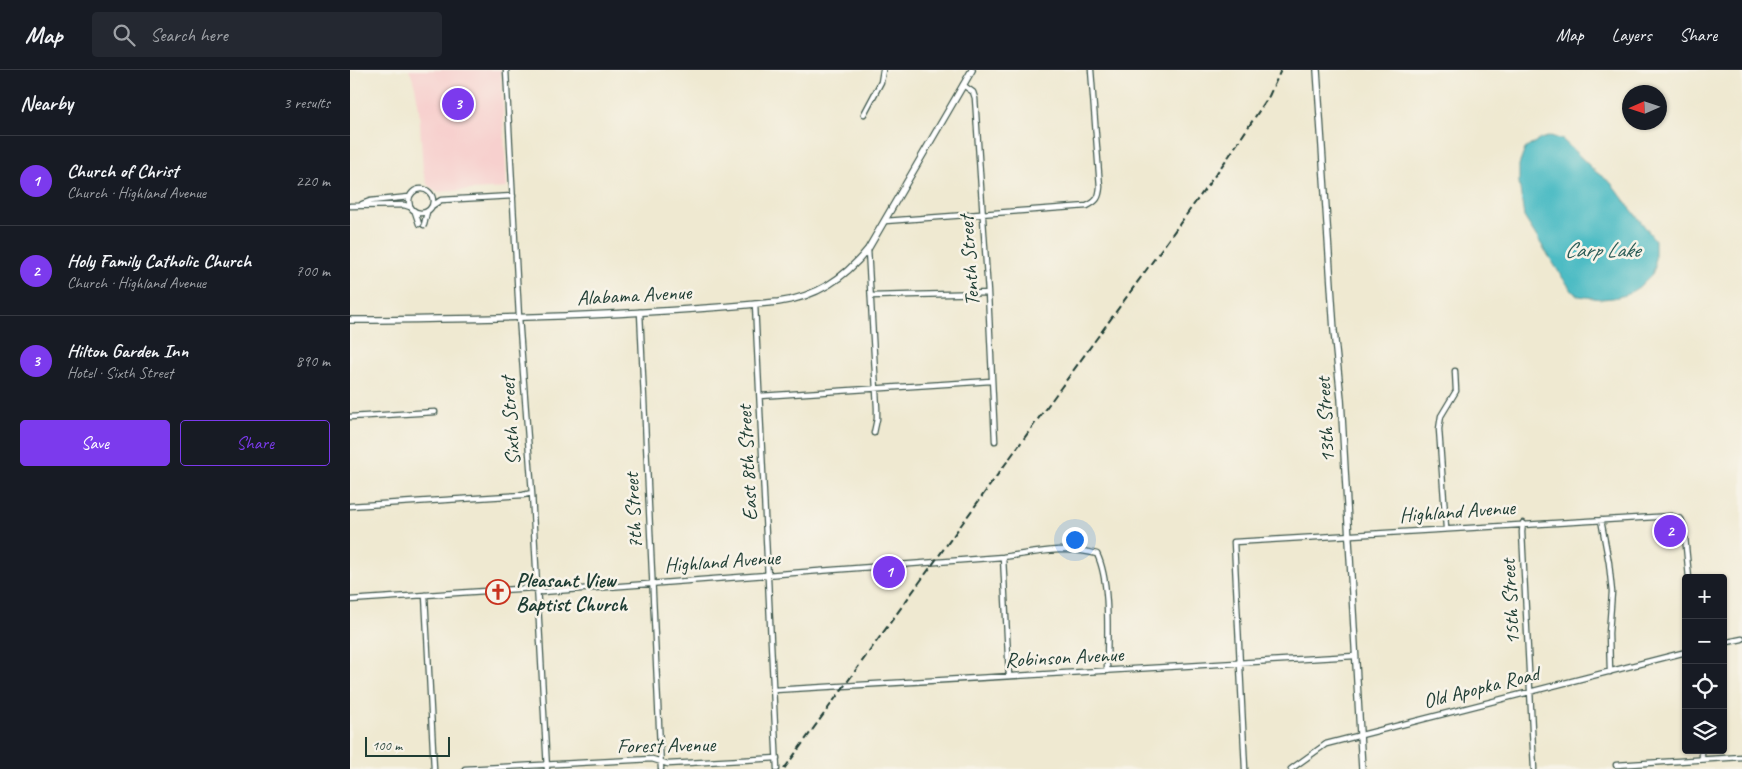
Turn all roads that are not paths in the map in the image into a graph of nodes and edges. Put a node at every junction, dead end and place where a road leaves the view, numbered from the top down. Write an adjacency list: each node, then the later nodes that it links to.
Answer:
1 (506, 70): 9 (street, Sixth Street)
2 (882, 70): 7 (street)
3 (972, 70): 6 (street, Alabama Avenue)
4 (1091, 70): 18 (street)
5 (1317, 70): 40 (street, 13th Street)
6 (963, 85): 18 (street, Tenth Street); 19 (street, Alabama Avenue)
7 (864, 114)
8 (431, 194): 10 (street); 11 (street); 14 (street)
9 (513, 196): 11 (street); 25 (street, Sixth Street)
10 (409, 197): 12 (street); 15 (street)
11 (442, 200): 14 (street)
12 (361, 205): 13 (street); 15 (street)
13 (350, 206)
14 (432, 206): 17 (street)
15 (410, 207): 16 (street)
16 (416, 212): 17 (street); 17 (street)
17 (427, 212)
18 (982, 214): 19 (street); 21 (street, Tenth Street)
19 (885, 220): 20 (street, Alabama Avenue)
20 (868, 249): 22 (street); 23 (street, Alabama Avenue)
21 (988, 292): 22 (street); 28 (street, Tenth Street)
22 (871, 296): 29 (street)
23 (755, 304): 24 (street, Alabama Avenue); 30 (street, East 8th Street)
24 (640, 312): 25 (street, Alabama Avenue); 44 (street, 7th Street)
25 (519, 317): 26 (street, Alabama Avenue); 35 (street, Sixth Street)
26 (350, 320)
27 (1455, 371): 39 (street)
28 (991, 381): 29 (street); 34 (street, Tenth Street)
29 (876, 388): 30 (street); 33 (street)
30 (760, 396): 42 (street, East 8th Street)
31 (435, 412): 32 (street)
32 (350, 417)
33 (874, 433)
34 (995, 441)
35 (532, 493): 36 (street); 45 (street, Sixth Street)
36 (350, 506)
37 (1600, 520): 38 (street, Highland Avenue); 43 (street, Highland Avenue); 54 (street)
38 (1523, 523): 39 (street, Highland Avenue); 57 (street, 15th Street)
39 (1446, 528): 40 (street, Highland Avenue)
40 (1348, 534): 51 (street, 13th Street); 52 (street, Highland Avenue)
41 (1003, 557): 42 (street, Highland Avenue); 53 (street, Highland Avenue); 55 (street)
42 (769, 574): 44 (street, Highland Avenue); 56 (street, East 8th Street)
43 (1689, 574)
44 (652, 583): 45 (street, Highland Avenue); 64 (street, 7th Street)
45 (537, 590): 46 (street, Highland Avenue); 66 (street, Sixth Street)
46 (425, 595): 47 (street, Highland Avenue); 67 (street)
47 (350, 600)
48 (1742, 639): 49 (street)
49 (1727, 642)
50 (1682, 653): 54 (street, Old Apopka Road)
51 (1355, 656): 52 (street, Robinson Avenue); 58 (street, 13th Street)
52 (1240, 662): 53 (street, Robinson Avenue); 71 (street)
53 (1107, 671): 55 (street, Robinson Avenue)
54 (1610, 672): 57 (street, Old Apopka Road)
55 (1009, 676): 56 (street, Robinson Avenue)
56 (774, 690): 61 (street, East 8th Street)
57 (1531, 690): 58 (street, Old Apopka Road); 75 (street, 15th Street)
58 (1360, 735): 63 (street, Old Apopka Road); 74 (street, 13th Street)
59 (1702, 754): 62 (street)
60 (1742, 756): 62 (street)
61 (777, 758): 64 (street, Forest Avenue); 70 (street, East 8th Street)
62 (1702, 759): 65 (street)
63 (1301, 761): 72 (street, Old Apopka Road); 73 (street)
64 (661, 762): 66 (street, Forest Avenue); 69 (street, 7th Street)
65 (1616, 765)
66 (547, 767): 68 (street, Forest Avenue)
67 (434, 769)
68 (466, 769)
69 (661, 769)
70 (777, 769)
71 (1245, 769)
72 (1291, 769)
73 (1302, 769)
74 (1362, 769)
75 (1534, 769)

